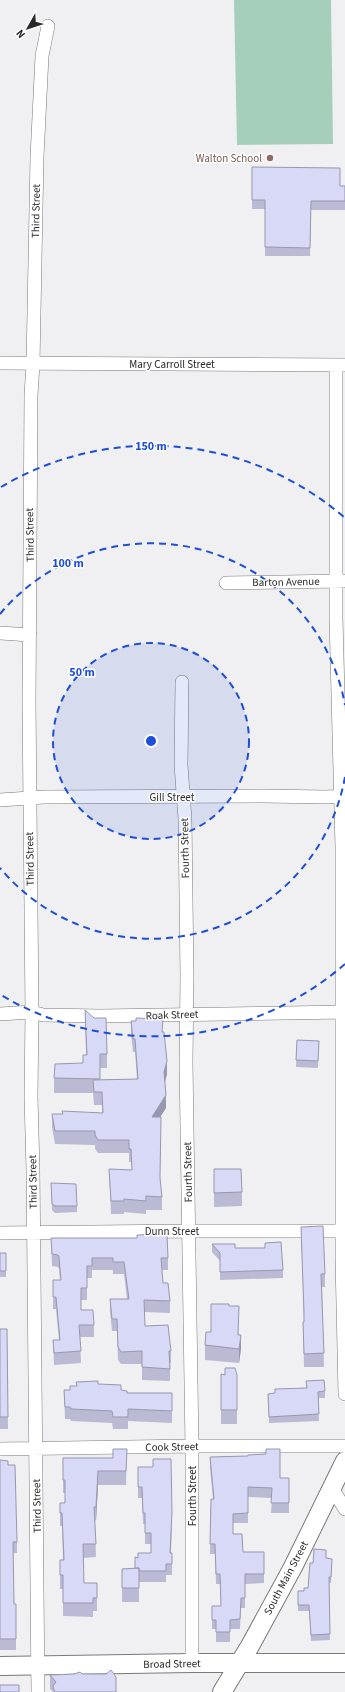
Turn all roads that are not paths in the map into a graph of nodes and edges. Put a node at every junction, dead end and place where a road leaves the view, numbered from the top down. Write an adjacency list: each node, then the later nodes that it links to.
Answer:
1 (48, 26): 3 (street, Third Street)
2 (0, 363): 3 (street, Mary Carroll Street)
3 (33, 364): 4 (street, Mary Carroll Street); 8 (street, Third Street)
4 (340, 365): 5 (street)
5 (340, 581): 6 (street, Barton Avenue); 10 (street)
6 (226, 583)
7 (0, 633): 8 (street)
8 (30, 635): 12 (street, Third Street)
9 (182, 682): 11 (street, Fourth Street)
10 (343, 796): 11 (street, Gill Street); 15 (street)
11 (183, 797): 12 (street, Gill Street); 17 (street, Fourth Street)
12 (30, 799): 13 (street, Gill Street); 14 (street, Third Street)
13 (0, 800)
14 (32, 1012): 16 (street, Roak Street); 17 (street, Roak Street); 21 (street, Third Street)
15 (344, 1012): 17 (street, Roak Street); 19 (street)
16 (0, 1014)
17 (186, 1015): 18 (street, Fourth Street)
18 (189, 1231): 19 (street, Dunn Street); 21 (street, Dunn Street); 23 (street, Fourth Street)
19 (344, 1231): 22 (street)
20 (0, 1233): 21 (street, Dunn Street)
21 (33, 1233): 26 (street, Third Street)
22 (345, 1394)
23 (192, 1446): 24 (street, Cook Street); 26 (street, Cook Street); 30 (street, Fourth Street)
24 (345, 1446)
25 (0, 1449): 26 (street, Cook Street)
26 (36, 1449): 34 (street, Third Street)
27 (345, 1461): 28 (street, South Main Street)
28 (332, 1488): 29 (street); 31 (street, South Main Street)
29 (345, 1509)
30 (192, 1663): 31 (street, Broad Street); 34 (street, Broad Street)
31 (239, 1663): 32 (street, Broad Street); 36 (street, South Main Street)
32 (345, 1663)
33 (0, 1666): 34 (street, Broad Street)
34 (39, 1666): 35 (street, Third Street)
35 (38, 1692)
36 (222, 1692)

